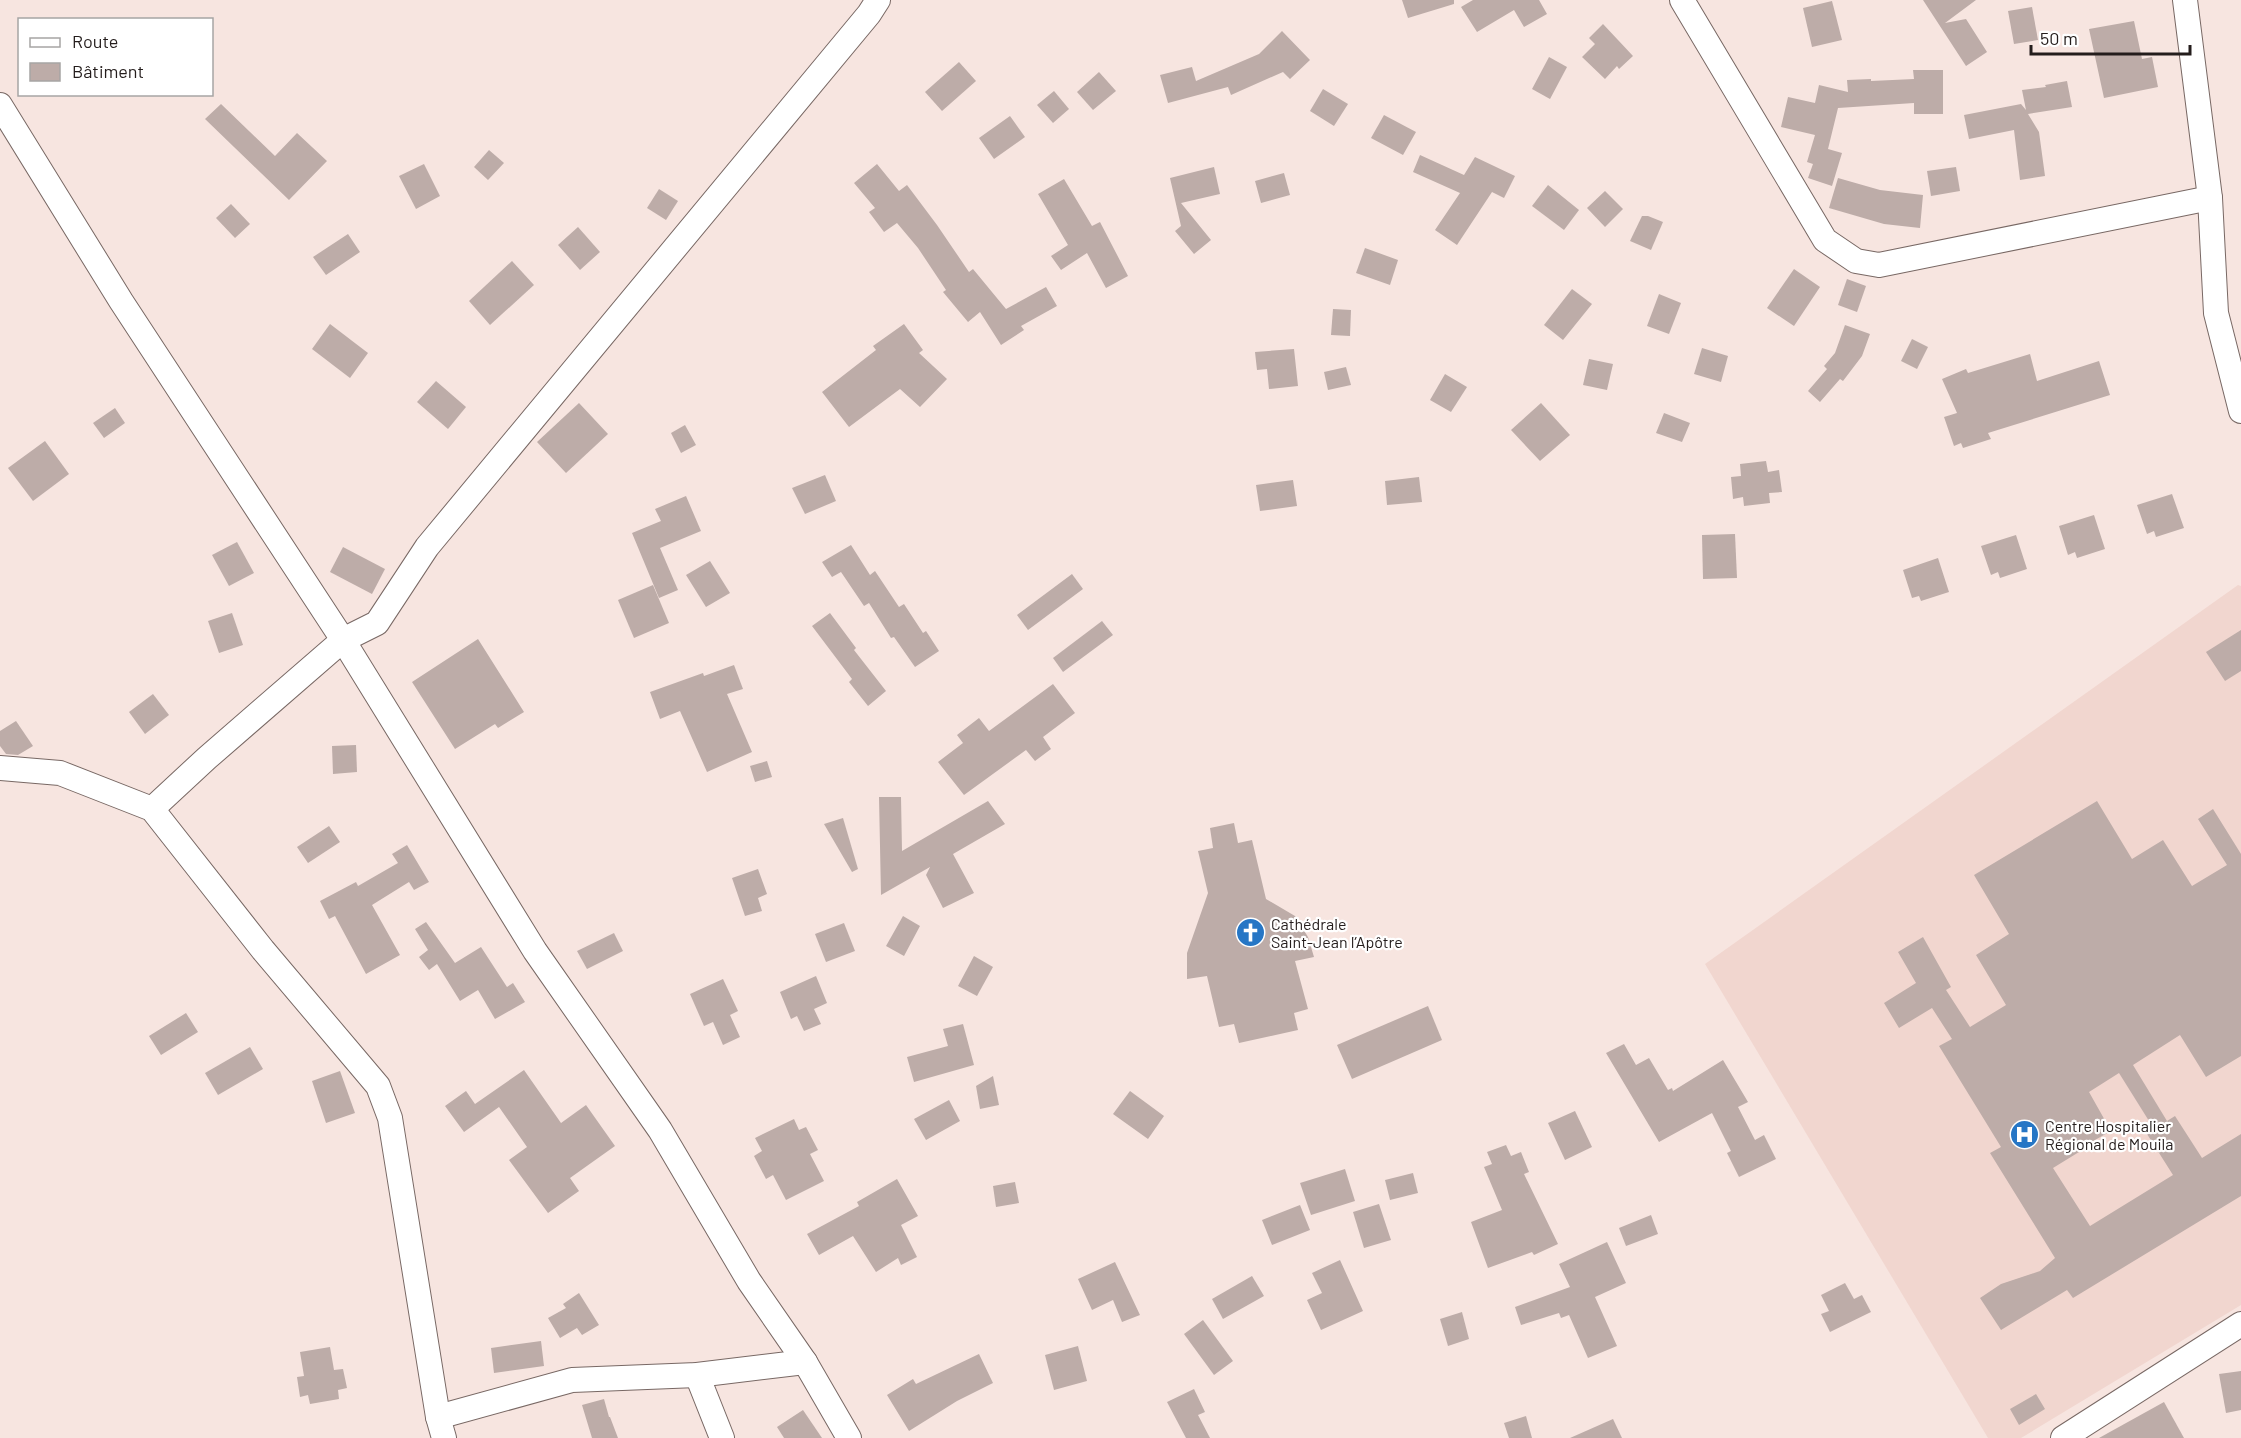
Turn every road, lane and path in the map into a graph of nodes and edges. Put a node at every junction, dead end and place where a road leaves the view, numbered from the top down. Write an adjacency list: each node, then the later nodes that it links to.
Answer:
1 (878, 0): 7 (street)
2 (1682, 0): 5 (street)
3 (2185, 0): 5 (street)
4 (0, 105): 7 (street)
5 (2210, 198): 6 (street)
6 (2241, 411)
7 (343, 640): 9 (street); 11 (street)
8 (0, 768): 9 (street)
9 (152, 809): 13 (street)
10 (2241, 1324): 16 (street)
11 (805, 1362): 12 (street); 15 (street)
12 (697, 1375): 13 (street); 14 (street)
13 (441, 1427)
14 (722, 1438)
15 (849, 1438)
16 (2063, 1438)

